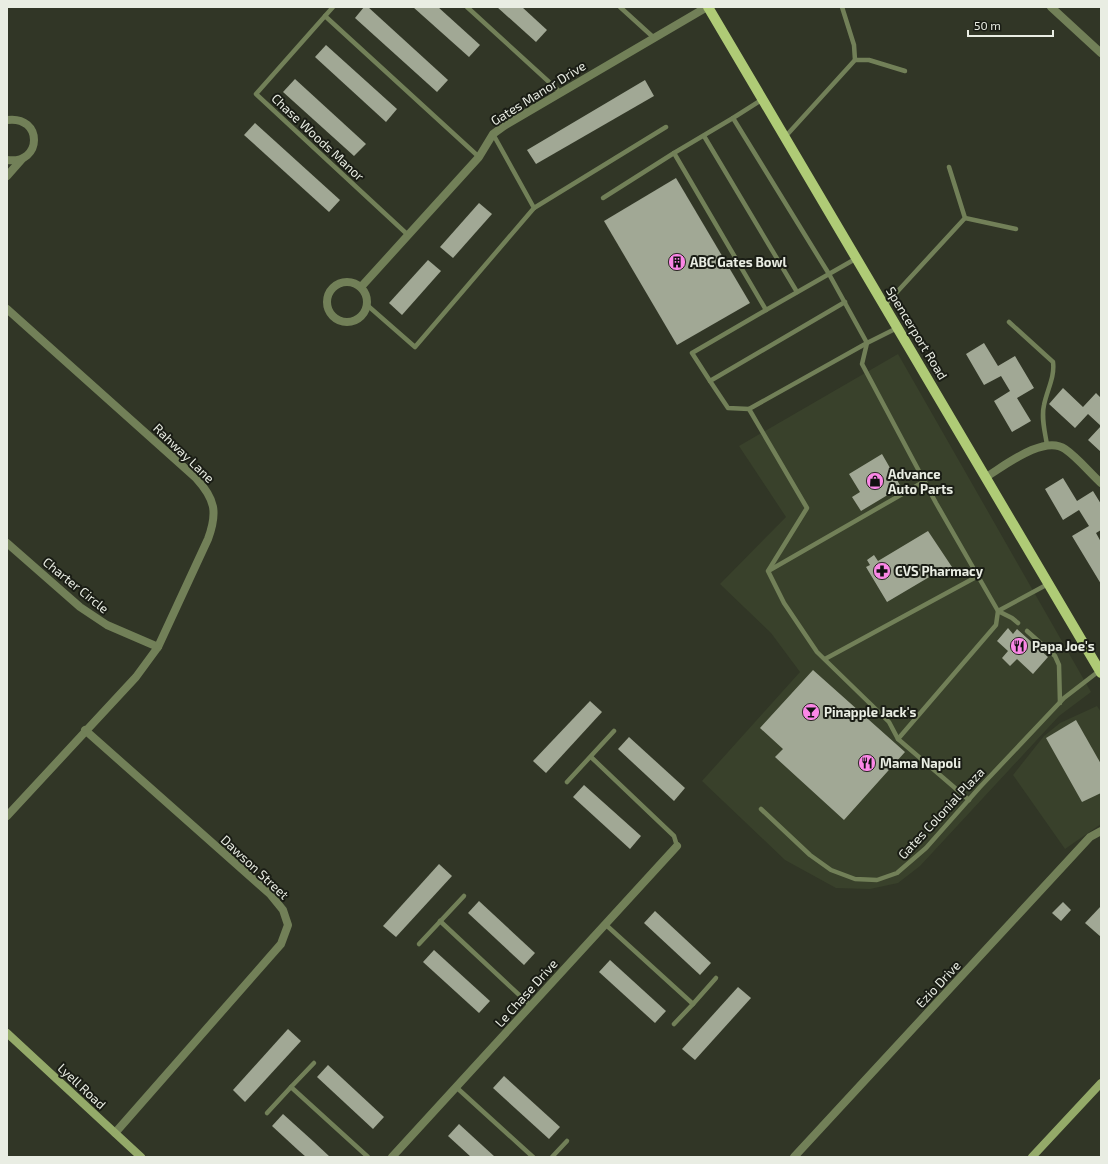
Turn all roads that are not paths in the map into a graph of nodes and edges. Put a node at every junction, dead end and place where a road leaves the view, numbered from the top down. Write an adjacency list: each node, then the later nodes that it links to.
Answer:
1 (333, 7): 7 (lane, Chase Woods Manor)
2 (467, 7): 12 (lane)
3 (620, 7): 8 (lane)
4 (708, 7): 8 (street, Gates Manor Drive); 13 (main road, Spencerport Road)
5 (842, 7): 10 (lane)
6 (1051, 7): 9 (street)
7 (325, 16): 21 (lane); 30 (lane, Chase Woods Manor)
8 (653, 37): 12 (street, Gates Manor Drive)
9 (1101, 53)
10 (855, 60): 11 (lane); 19 (lane)
11 (905, 71)
12 (560, 92): 17 (street, Gates Manor Drive)
13 (763, 99): 14 (lane); 19 (main road, Spencerport Road)
14 (734, 118): 18 (lane); 32 (lane)
15 (7, 120): 23 (street)
16 (666, 127): 27 (lane)
17 (493, 134): 21 (street, Gates Manor Drive); 27 (lane)
18 (704, 136): 20 (lane); 34 (lane)
19 (785, 137): 31 (main road, Spencerport Road)
20 (674, 153): 26 (lane); 39 (lane)
21 (479, 157): 30 (street, Gates Manor Drive)
22 (7, 160): 23 (street)
23 (22, 160): 25 (street)
24 (949, 167): 28 (lane)
25 (7, 176)
26 (603, 198)
27 (534, 208): 36 (lane)
28 (965, 218): 29 (lane); 37 (lane)
29 (1016, 229)
30 (408, 235): 33 (street, Gates Manor Drive)
31 (857, 258): 32 (lane); 37 (main road, Spencerport Road)
32 (829, 274): 34 (lane); 35 (lane)
33 (361, 287): 36 (street); 36 (street)
34 (797, 292): 39 (lane)
35 (845, 302): 42 (lane); 43 (lane)
36 (367, 305)
37 (885, 306): 41 (main road, Spencerport Road)
38 (7, 309): 56 (street, Rahway Lane)
39 (766, 310): 43 (lane)
40 (1009, 322): 45 (lane)
41 (898, 327): 42 (lane); 46 (main road, Spencerport Road)
42 (867, 343): 44 (lane); 47 (lane)
43 (710, 381): 44 (lane)
44 (749, 409): 50 (lane)
45 (1047, 446): 46 (street); 48 (street)
46 (986, 477): 52 (main road, Spencerport Road)
47 (925, 481): 50 (lane); 51 (lane)
48 (1101, 483)
49 (7, 543): 56 (street, Charter Circle)
50 (768, 571): 57 (lane)
51 (978, 576): 53 (lane); 57 (lane)
52 (1049, 584): 53 (lane); 58 (main road, Spencerport Road)
53 (998, 611): 54 (lane); 62 (lane)
54 (1018, 623)
55 (1027, 631): 59 (lane)
56 (158, 647): 60 (street, Rahway Lane)
57 (824, 659): 62 (lane)
58 (1100, 672): 59 (lane, Gates Colonial Plaza)
59 (1060, 703): 65 (lane, Gates Colonial Plaza)
60 (85, 730): 67 (street, Rahway Lane); 84 (street, Dawson Street)
61 (614, 731): 63 (lane)
62 (898, 739): 65 (lane)
63 (591, 757): 64 (lane); 69 (lane)
64 (567, 782)
65 (969, 800): 66 (lane, Gates Colonial Plaza)
66 (761, 809)
67 (7, 816)
68 (1101, 831): 91 (street, Ezio Drive)
69 (677, 846): 72 (street, Le Chase Drive)
70 (464, 896): 71 (lane)
71 (440, 921): 73 (lane); 76 (lane)
72 (606, 924): 75 (lane); 76 (street, Le Chase Drive)
73 (419, 944)
74 (716, 978): 75 (lane)
75 (692, 1004): 77 (lane)
76 (531, 1006): 82 (street, Le Chase Drive)
77 (674, 1024)
78 (7, 1034): 84 (street, Lyell Road)
79 (314, 1063): 81 (lane)
80 (1101, 1082): 92 (street)
81 (291, 1087): 83 (lane); 87 (lane)
82 (456, 1087): 88 (street, Le Chase Drive); 89 (lane)
83 (268, 1113)
84 (115, 1132): 86 (street, Lyell Road)
85 (567, 1141): 90 (lane)
86 (142, 1157)
87 (368, 1157)
88 (392, 1157)
89 (533, 1157)
90 (552, 1157)
91 (794, 1157)
92 (1032, 1157)

